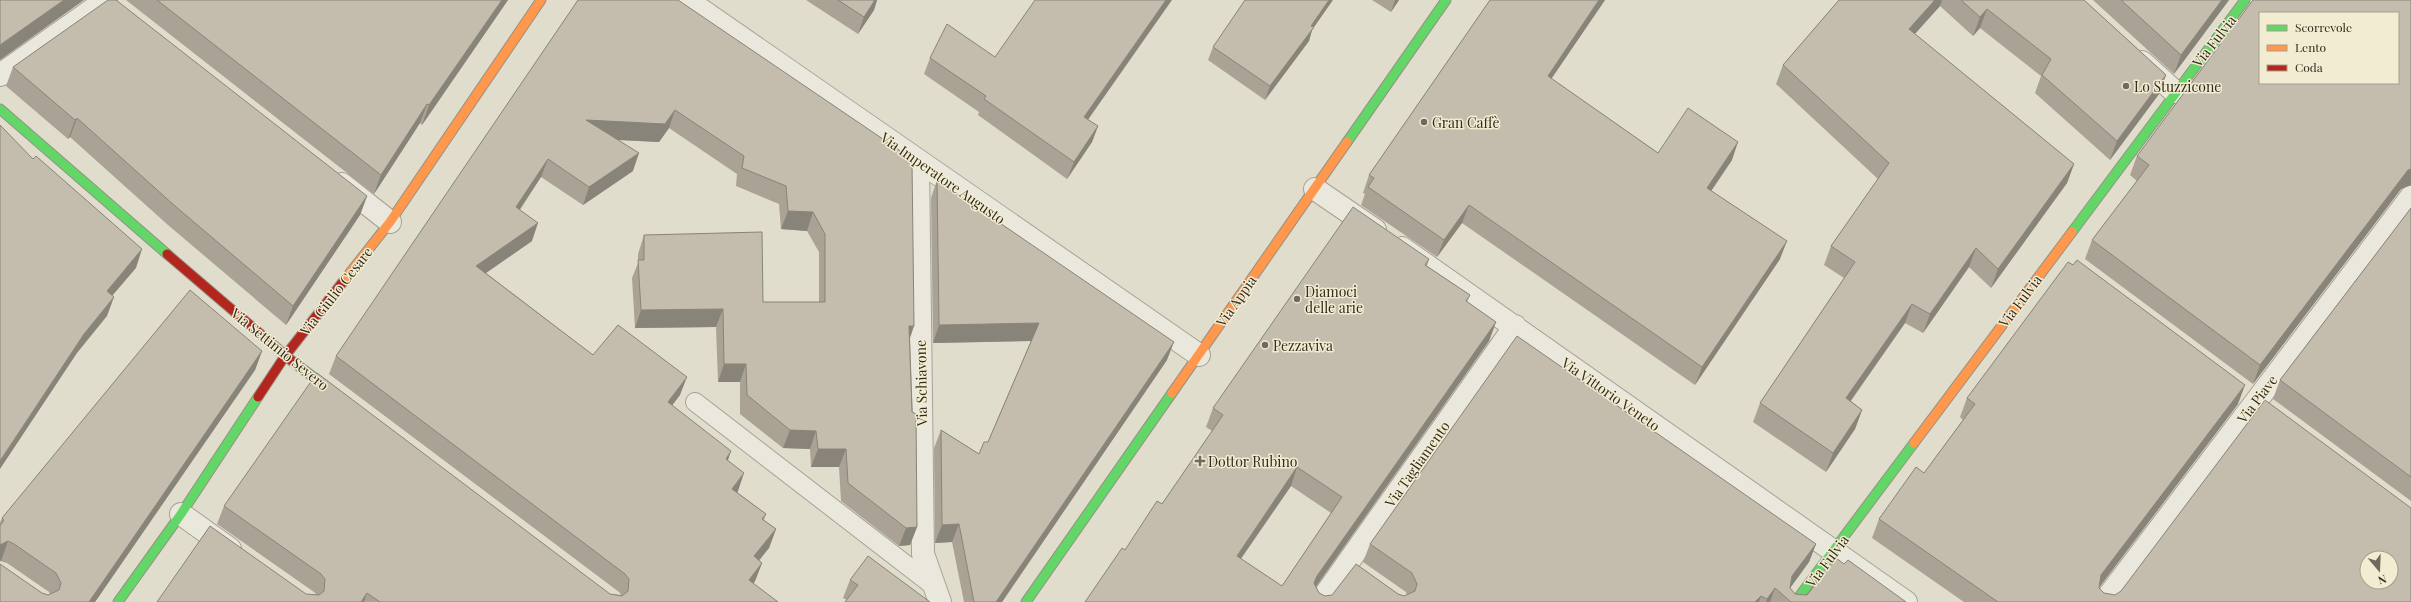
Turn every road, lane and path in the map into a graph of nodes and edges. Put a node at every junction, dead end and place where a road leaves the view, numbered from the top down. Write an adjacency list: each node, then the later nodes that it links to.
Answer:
1 (106, 0): 6 (street); 8 (street)
2 (541, 0): 15 (street, Via Giulio Cesare)
3 (687, 0): 11 (street, Via Imperatore Augusto)
4 (1446, 0): 13 (street, Via Appia)
5 (2245, 0): 9 (street, Via Fulvia)
6 (124, 15)
7 (2130, 50): 9 (street)
8 (0, 75)
9 (2175, 92): 16 (street, Via Fulvia)
10 (0, 109): 20 (street, Via Settimio Severo)
11 (918, 161): 19 (street, Via Imperatore Augusto); 31 (street, Via Schiavone)
12 (328, 174): 15 (street)
13 (1315, 189): 18 (street, Via Vittorio Veneto); 19 (street, Via Appia)
14 (2411, 197): 22 (street, Via Piave)
15 (390, 222): 20 (street, Via Giulio Cesare)
16 (2056, 253): 17 (street); 27 (street, Via Fulvia)
17 (2073, 266)
18 (1515, 326): 27 (street, Via Vittorio Veneto); 29 (street, Via Tagliamento)
19 (1199, 355): 33 (street, Via Appia)
20 (285, 356): 24 (street, Via Settimio Severo); 26 (street, Via Giulio Cesare)
21 (2237, 387): 22 (street)
22 (2256, 401): 25 (street); 37 (street, Via Piave)
23 (695, 402): 31 (lane)
24 (347, 403)
25 (2274, 415)
26 (181, 514): 28 (street); 32 (street, Via Giulio Cesare)
27 (1834, 551): 35 (street, Via Fulvia); 36 (street, Via Vittorio Veneto)
28 (250, 562)
29 (1346, 565): 30 (street); 34 (street, Via Tagliamento)
30 (1365, 579)
31 (937, 594)
32 (118, 602)
33 (1026, 602)
34 (1320, 602)
35 (1795, 602)
36 (1906, 602)
37 (2104, 602)

